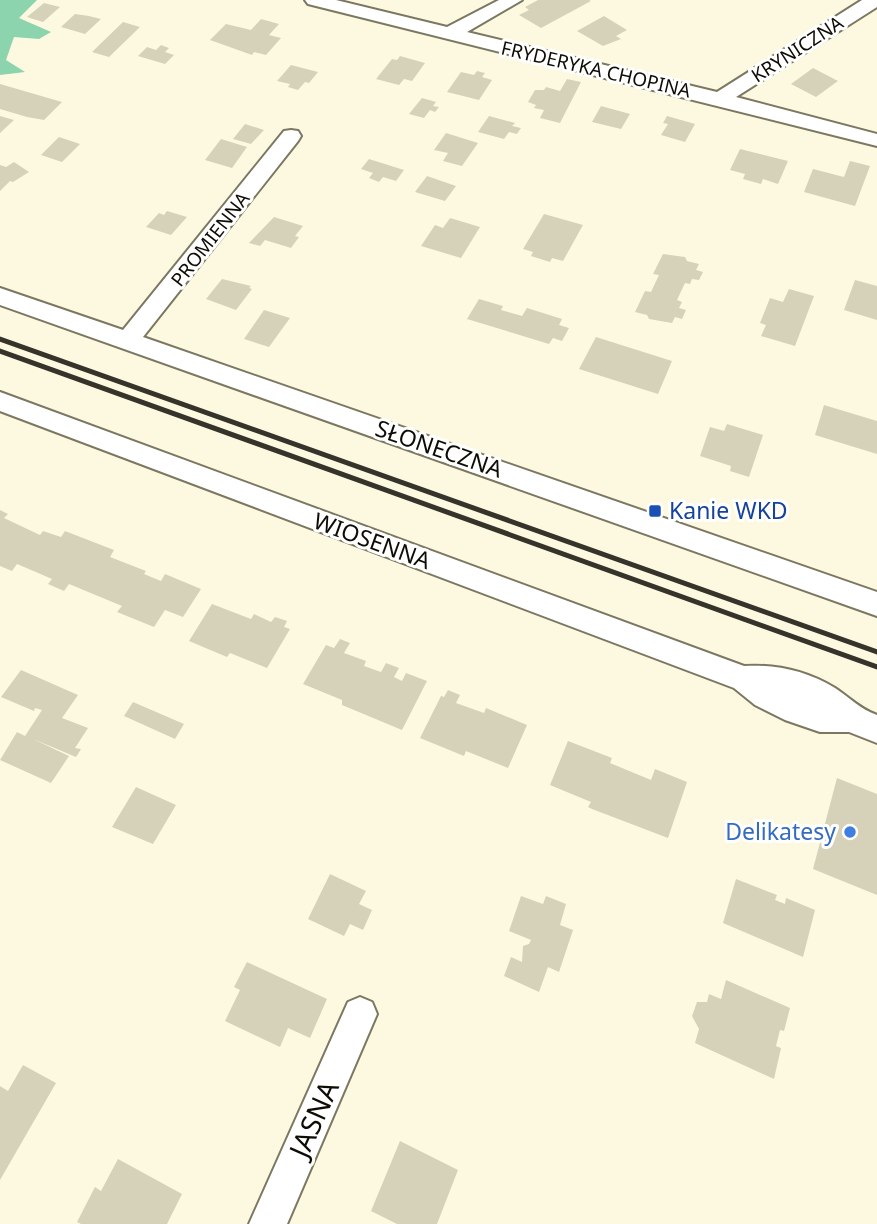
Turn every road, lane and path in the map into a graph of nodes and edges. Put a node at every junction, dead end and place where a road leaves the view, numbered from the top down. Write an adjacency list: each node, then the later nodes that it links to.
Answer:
1 (314, 0): 4 (street, FRYDERYKA CHOPINA)
2 (513, 0): 4 (street)
3 (874, 0): 5 (street, KRYNICZNA)
4 (448, 34): 5 (street, FRYDERYKA CHOPINA)
5 (720, 99): 7 (street, FRYDERYKA CHOPINA)
6 (291, 136): 9 (street, PROMIENNA)
7 (877, 140)
8 (0, 296): 9 (street, SŁONECZNA)
9 (128, 340): 11 (street, SŁONECZNA)
10 (0, 401): 12 (street, WIOSENNA)
11 (877, 604)
12 (877, 729)
13 (360, 1014): 14 (street, JASNA)
14 (268, 1224)

